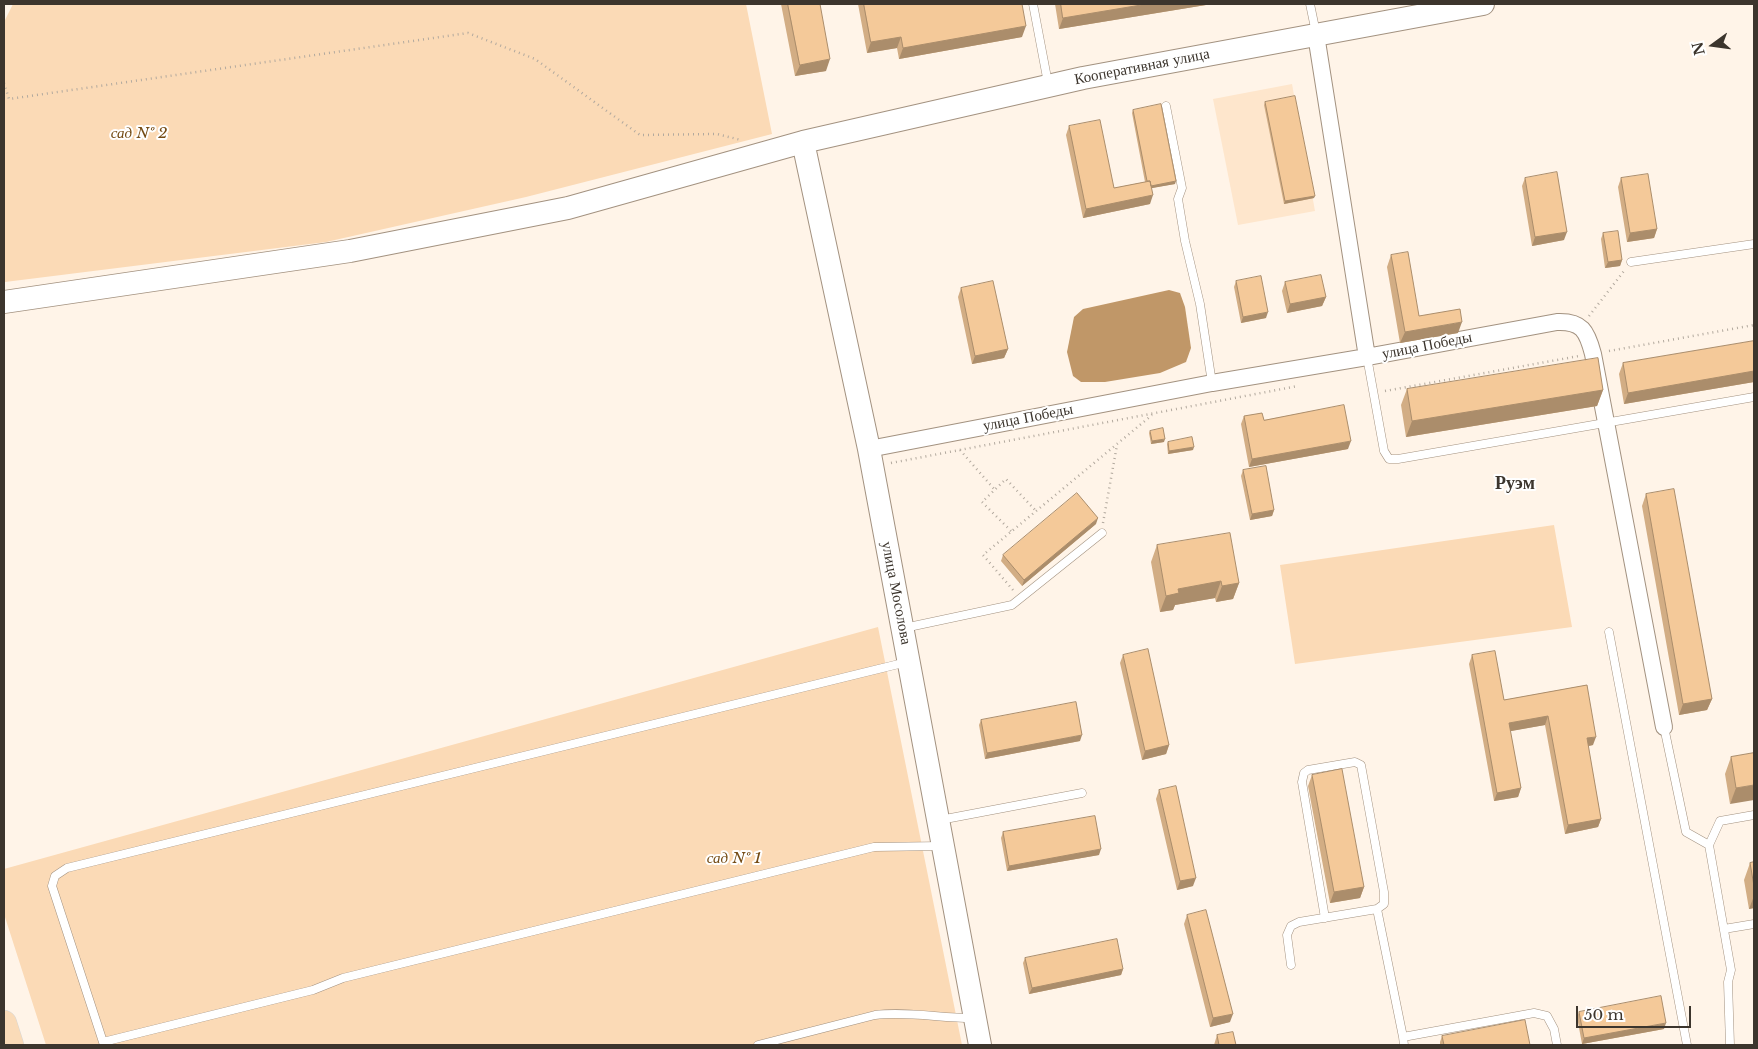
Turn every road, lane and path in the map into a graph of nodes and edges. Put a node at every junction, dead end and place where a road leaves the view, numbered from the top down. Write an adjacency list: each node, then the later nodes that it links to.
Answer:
1 (1033, 4): 6 (lane)
2 (1310, 4): 4 (lane)
3 (1483, 4): 4 (street, Кооперативная улица)
4 (1316, 35): 6 (street, Кооперативная улица); 16 (street)
5 (4, 82): 9 (path)
6 (1049, 86): 8 (street, Кооперативная улица)
7 (1166, 106): 17 (lane)
8 (804, 142): 9 (street, Кооперативная улица); 25 (street, улица Мосолова)
9 (770, 152): 12 (street, Кооперативная улица)
10 (1754, 244): 11 (lane)
11 (1631, 262): 14 (path)
12 (4, 302)
13 (1754, 325): 15 (path)
14 (1581, 327): 15 (street); 16 (street, улица Победы)
15 (1593, 354): 19 (path); 22 (street)
16 (1367, 357): 17 (street, улица Победы); 19 (lane)
17 (1212, 383): 25 (street, улица Победы)
18 (1304, 385): 21 (path)
19 (1374, 393): 22 (lane)
20 (1754, 397): 22 (lane)
21 (1153, 414): 23 (path); 24 (path)
22 (1606, 423): 34 (street)
23 (1118, 443): 27 (path); 29 (path)
24 (960, 450): 25 (path); 26 (path)
25 (871, 458): 31 (street, улица Мосолова)
26 (995, 490): 27 (path); 28 (path)
27 (1036, 511): 28 (path)
28 (1012, 532): 30 (path)
29 (1102, 533): 30 (lane)
30 (1020, 598): 31 (lane)
31 (903, 629): 33 (street, улица Мосолова)
32 (1609, 632): 54 (lane)
33 (909, 661): 37 (street, улица Мосолова); 48 (lane)
34 (1664, 727): 38 (lane)
35 (1082, 793): 37 (lane)
36 (1754, 815): 38 (lane)
37 (938, 820): 39 (street, улица Мосолова)
38 (1708, 845): 43 (lane)
39 (943, 846): 45 (street, улица Мосолова); 48 (lane)
40 (1377, 909): 41 (lane); 41 (lane); 47 (lane)
41 (1326, 918): 44 (lane)
42 (1754, 924): 43 (lane)
43 (1724, 929): 55 (lane)
44 (1291, 964)
45 (975, 1018): 50 (lane); 51 (street, улица Мосолова)
46 (4, 1023): 49 (main road)
47 (1403, 1037): 52 (lane); 53 (lane)
48 (103, 1044)
49 (11, 1045)
50 (758, 1045)
51 (980, 1045)
52 (1404, 1045)
53 (1557, 1045)
54 (1687, 1045)
55 (1730, 1045)

